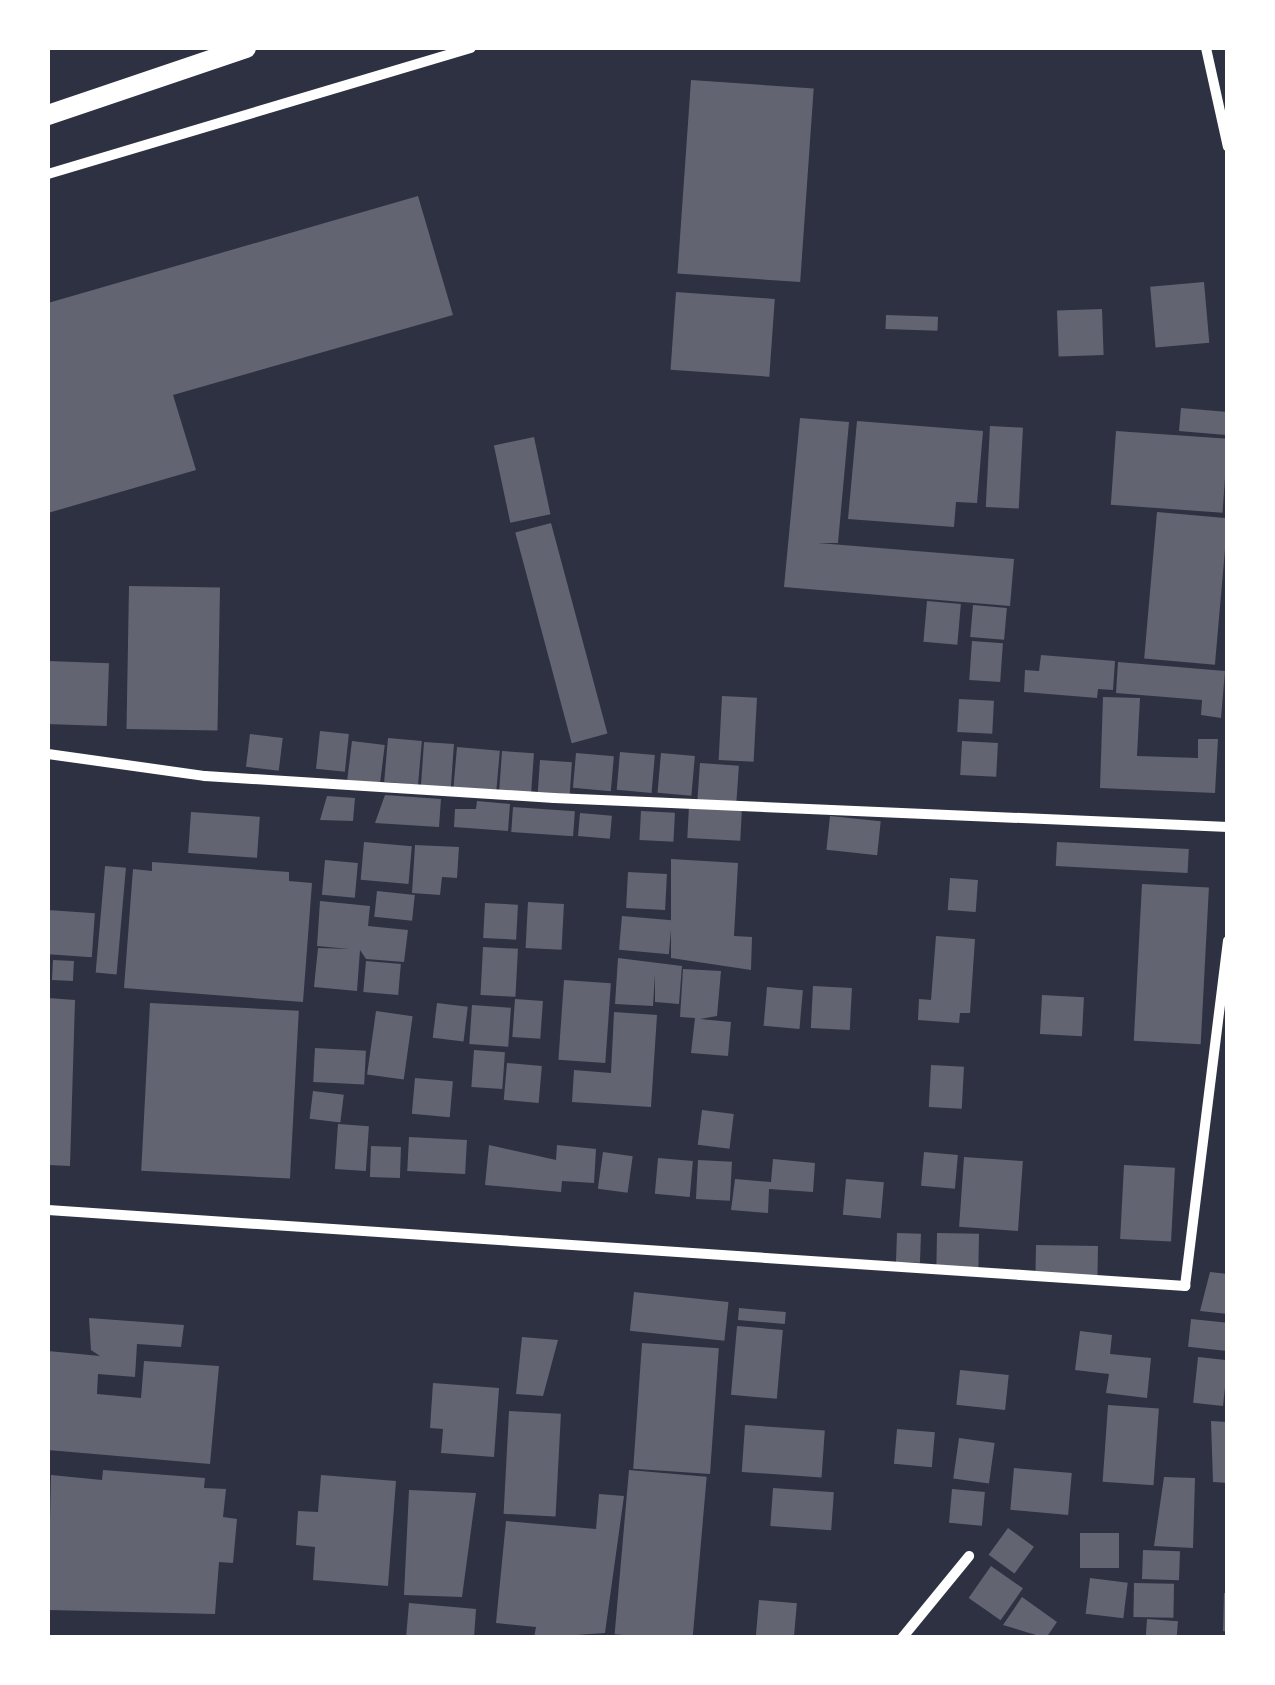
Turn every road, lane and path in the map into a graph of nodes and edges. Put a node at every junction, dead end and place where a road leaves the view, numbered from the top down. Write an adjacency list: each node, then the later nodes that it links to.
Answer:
1 (246, 48): 4 (main road)
2 (471, 48): 6 (street)
3 (1206, 48): 5 (street)
4 (48, 115)
5 (1228, 148)
6 (48, 174)
7 (48, 754): 8 (street)
8 (1228, 826)
9 (1228, 941): 10 (street)
10 (48, 1210)
11 (969, 1556): 12 (street)
12 (902, 1638)

